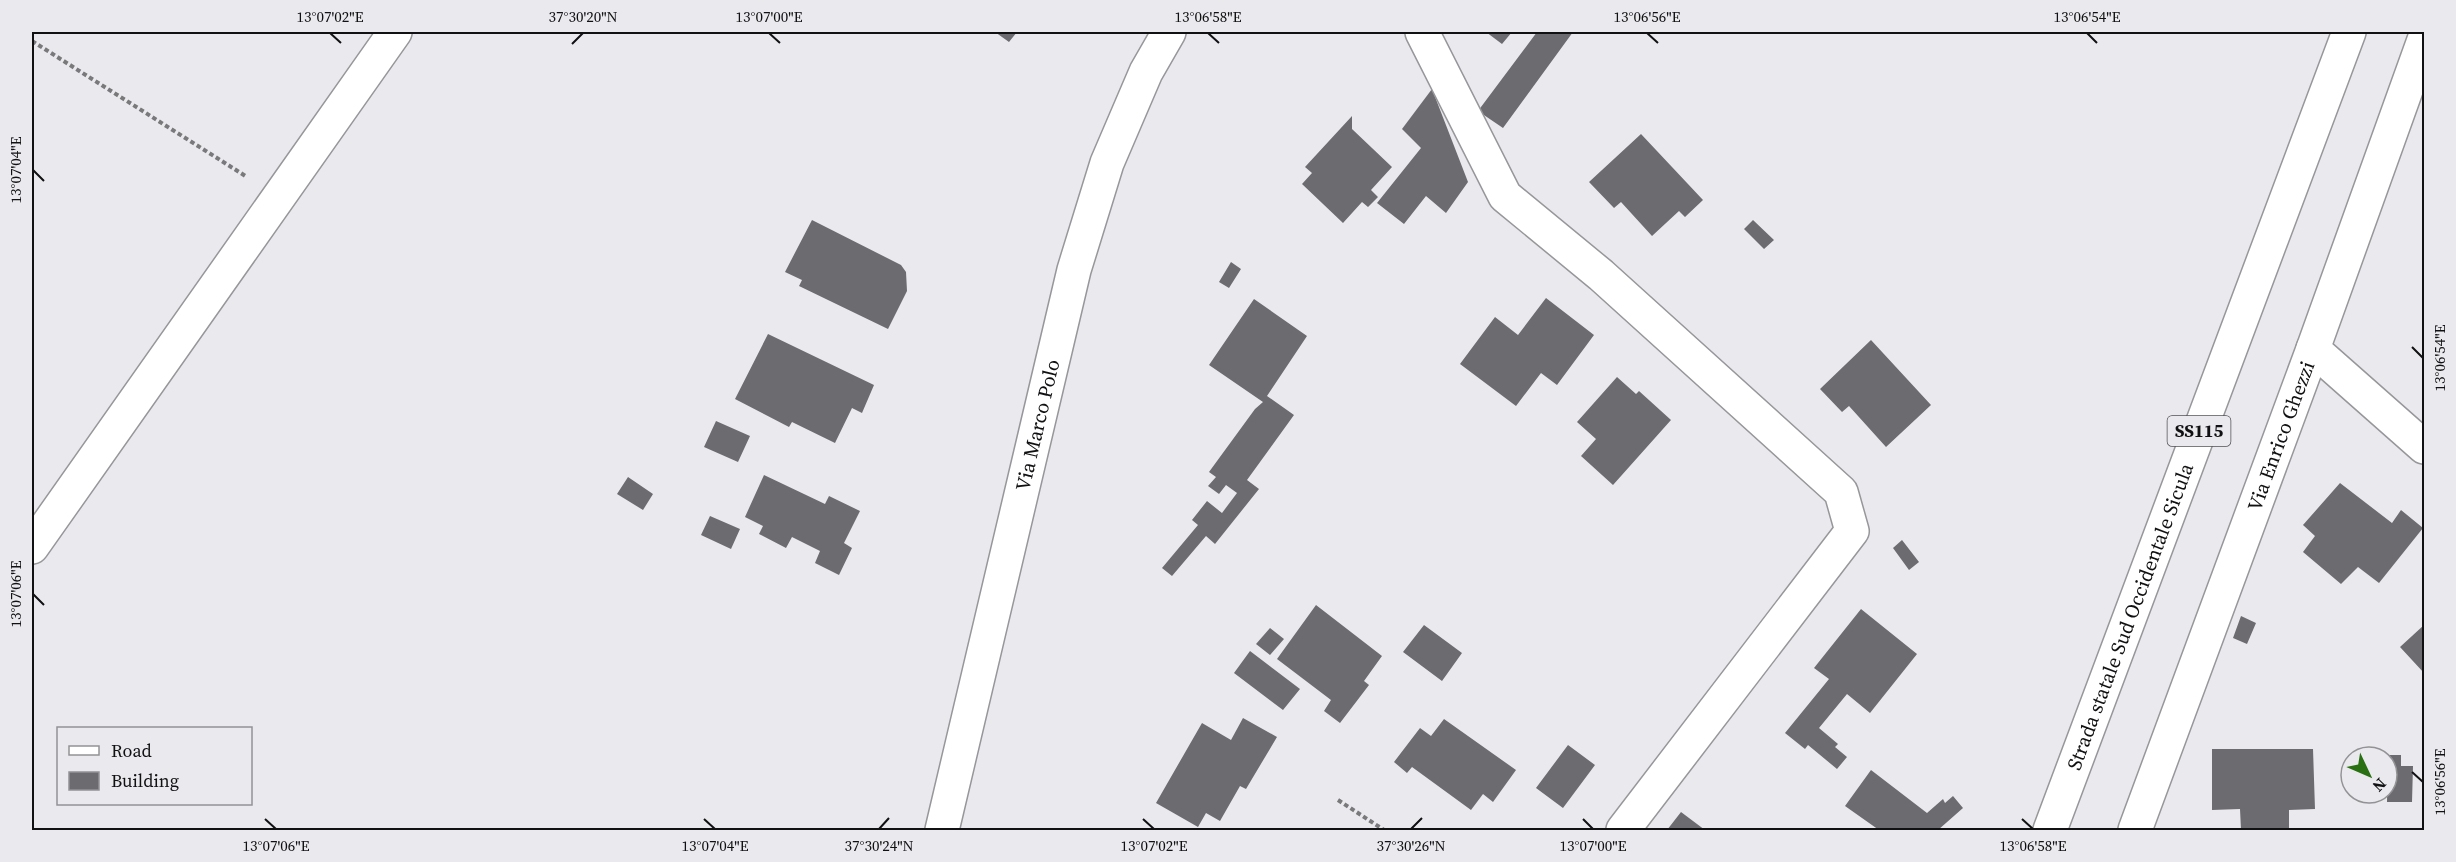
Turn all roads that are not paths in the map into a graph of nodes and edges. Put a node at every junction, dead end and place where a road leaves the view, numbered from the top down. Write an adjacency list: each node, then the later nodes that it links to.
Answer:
1 (395, 32): 8 (street)
2 (1169, 32): 10 (street, Via Marco Polo)
3 (1422, 32): 11 (street)
4 (2349, 32): 12 (street, Strada statale Sud Occidentale Sicula / SS115)
5 (2424, 40): 6 (street, Via Enrico Ghezzi)
6 (2313, 349): 7 (street); 9 (street, Via Enrico Ghezzi)
7 (2424, 447)
8 (32, 547)
9 (2136, 830)
10 (942, 831)
11 (1623, 831)
12 (2050, 831)

